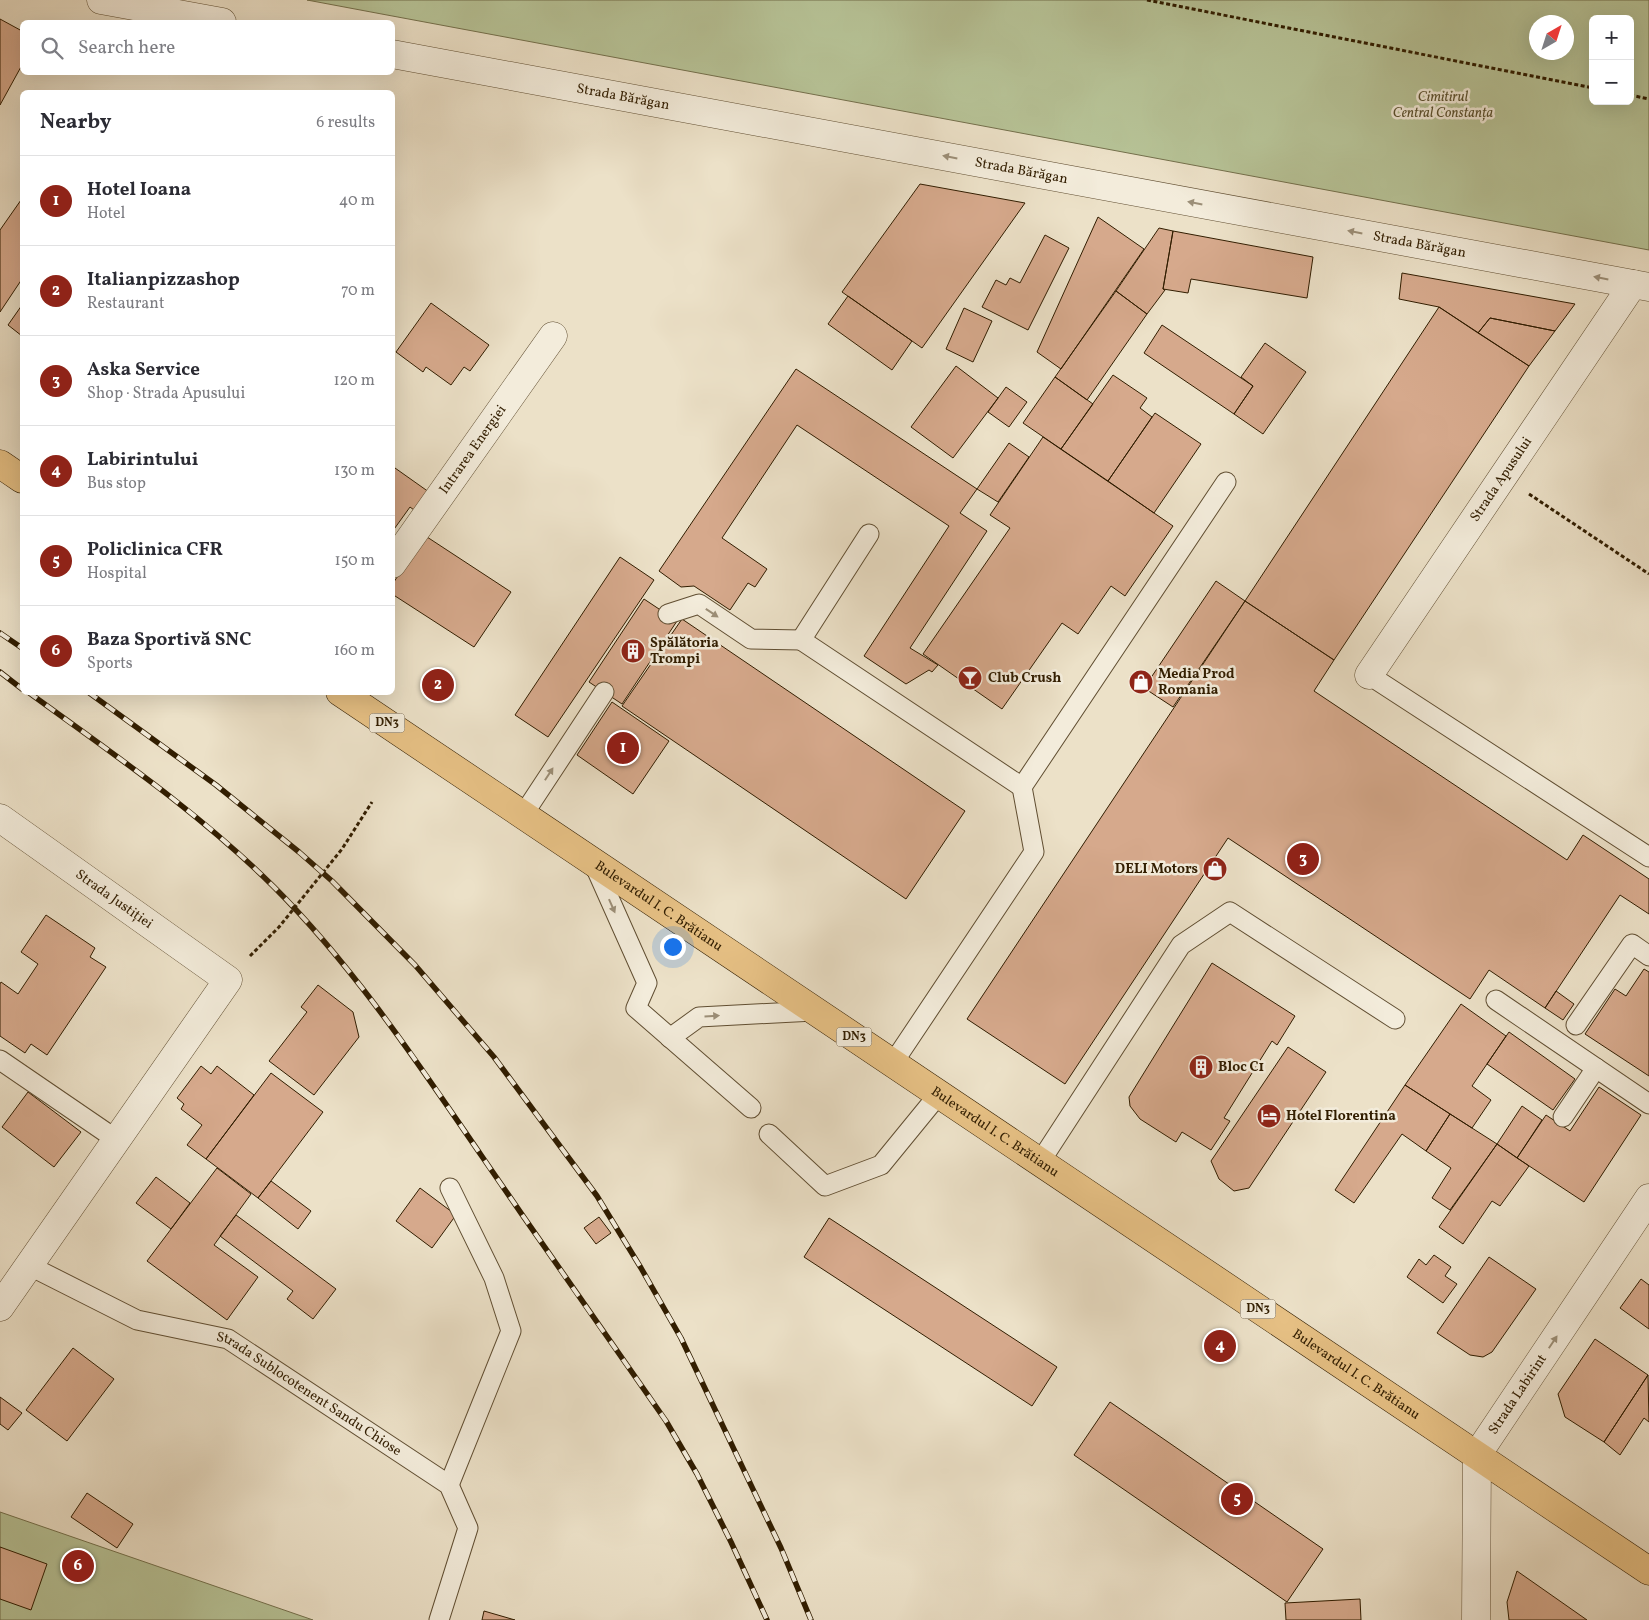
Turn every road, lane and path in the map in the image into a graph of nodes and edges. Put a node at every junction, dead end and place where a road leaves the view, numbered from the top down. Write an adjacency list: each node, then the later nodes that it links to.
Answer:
1 (101, 0): 3 (street)
2 (1147, 0): 5 (path)
3 (211, 20)
4 (395, 55): 8 (street, Strada Bărăgan, one-way to 4)
5 (1589, 87)
6 (1634, 96): 7 (path)
7 (1649, 99)
8 (1641, 286): 11 (street, Strada Apusului)
9 (553, 336): 15 (street, Intrarea Energiei)
10 (0, 464): 12 (main road)
11 (1503, 476): 16 (path); 19 (street, Strada Apusului)
12 (20, 478)
13 (1226, 482): 22 (lane)
14 (869, 534): 18 (lane)
15 (395, 560)
16 (1649, 574)
17 (668, 614): 18 (lane, one-way to 18)
18 (801, 640): 22 (lane)
19 (1369, 675): 26 (lane)
20 (604, 692): 24 (lane, one-way to 20)
21 (344, 695): 24 (main road, Bulevardul I. C. Brătianu / DN3)
22 (1022, 788): 36 (lane)
23 (372, 802): 29 (path)
24 (523, 815): 27 (main road, Bulevardul I. C. Brătianu / DN3)
25 (0, 818): 29 (street, Strada Justiției)
26 (1649, 857)
27 (592, 861): 31 (main road, Bulevardul I. C. Brătianu / DN3); 34 (lane, one-way to 34)
28 (1649, 956): 33 (lane)
29 (228, 980): 43 (street)
30 (1496, 1000): 37 (lane)
31 (814, 1011): 34 (lane, one-way to 31); 36 (main road, Bulevardul I. C. Brătianu / DN3)
32 (1396, 1019): 44 (lane)
33 (1576, 1025)
34 (670, 1038): 40 (lane)
35 (0, 1060): 43 (lane)
36 (892, 1063): 38 (main road, Bulevardul I. C. Brătianu / DN3)
37 (1596, 1068): 39 (lane); 41 (lane)
38 (940, 1094): 42 (lane); 44 (main road, Bulevardul I. C. Brătianu / DN3)
39 (1649, 1104)
40 (750, 1108)
41 (1564, 1117)
42 (769, 1134)
43 (117, 1140): 47 (street)
44 (1040, 1162): 49 (main road, Bulevardul I. C. Brătianu / DN3)
45 (450, 1188): 50 (lane)
46 (1649, 1198): 49 (street, Strada Labirint, one-way to 46)
47 (30, 1266): 48 (street); 50 (lane, Strada Sublocotenent Sandu Chiose)
48 (0, 1307)
49 (1477, 1455): 51 (main road, Bulevardul I. C. Brătianu / DN3); 53 (street)
50 (449, 1485): 52 (lane)
51 (1649, 1571)
52 (439, 1620)
53 (1476, 1620)

